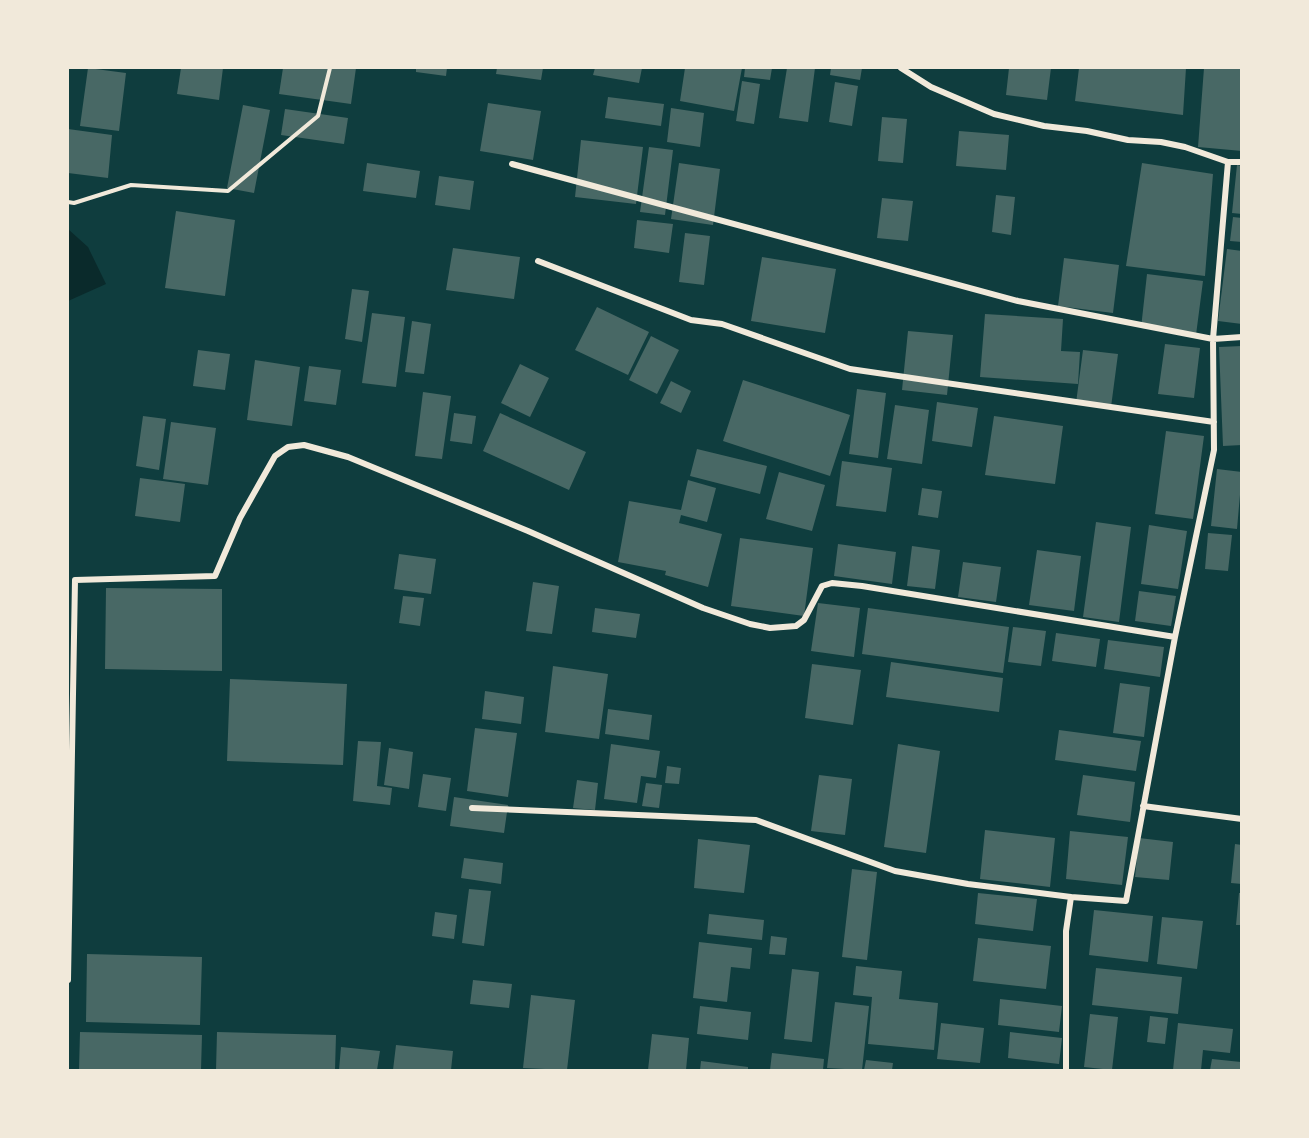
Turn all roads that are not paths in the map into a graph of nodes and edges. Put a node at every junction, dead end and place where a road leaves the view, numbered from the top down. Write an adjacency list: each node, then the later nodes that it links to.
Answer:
1 (901, 68): 2 (street)
2 (1228, 162): 3 (street); 7 (street)
3 (1242, 162)
4 (512, 164): 7 (street)
5 (538, 261): 8 (street)
6 (1242, 337): 7 (street)
7 (1213, 339): 8 (street)
8 (1214, 422): 9 (street)
9 (1175, 637): 10 (street); 14 (street)
10 (1143, 806): 12 (street); 13 (street)
11 (472, 808): 13 (street)
12 (1242, 819)
13 (1071, 897): 15 (street)
14 (68, 980)
15 (1066, 1071)

